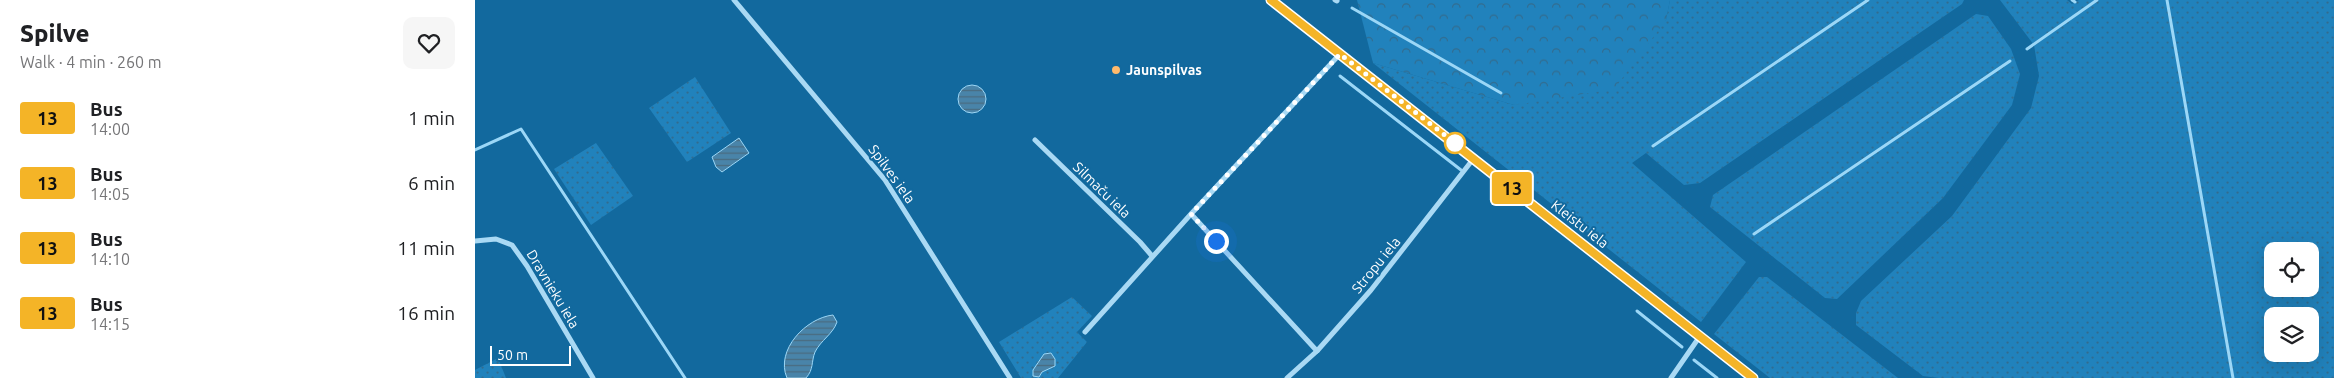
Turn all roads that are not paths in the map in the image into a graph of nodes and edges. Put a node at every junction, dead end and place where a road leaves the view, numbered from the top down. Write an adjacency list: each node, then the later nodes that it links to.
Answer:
1 (734, 0): 13 (street, Spilves iela)
2 (1271, 0): 3 (street, Kleistu iela)
3 (1340, 54): 5 (street, Kleistu iela); 6 (street)
4 (1035, 140): 8 (street, Silmaču iela)
5 (1474, 158): 10 (street, Kleistu iela); 11 (street, Stropu iela)
6 (1191, 214): 8 (street); 11 (street)
7 (475, 241): 12 (street, Dravnieku iela)
8 (1152, 256): 9 (street)
9 (1085, 332)
10 (1700, 336): 15 (street); 16 (street, Kleistu iela)
11 (1317, 351): 14 (street, Stropu iela)
12 (593, 378)
13 (1010, 378)
14 (1287, 378)
15 (1671, 378)
16 (1753, 378)

